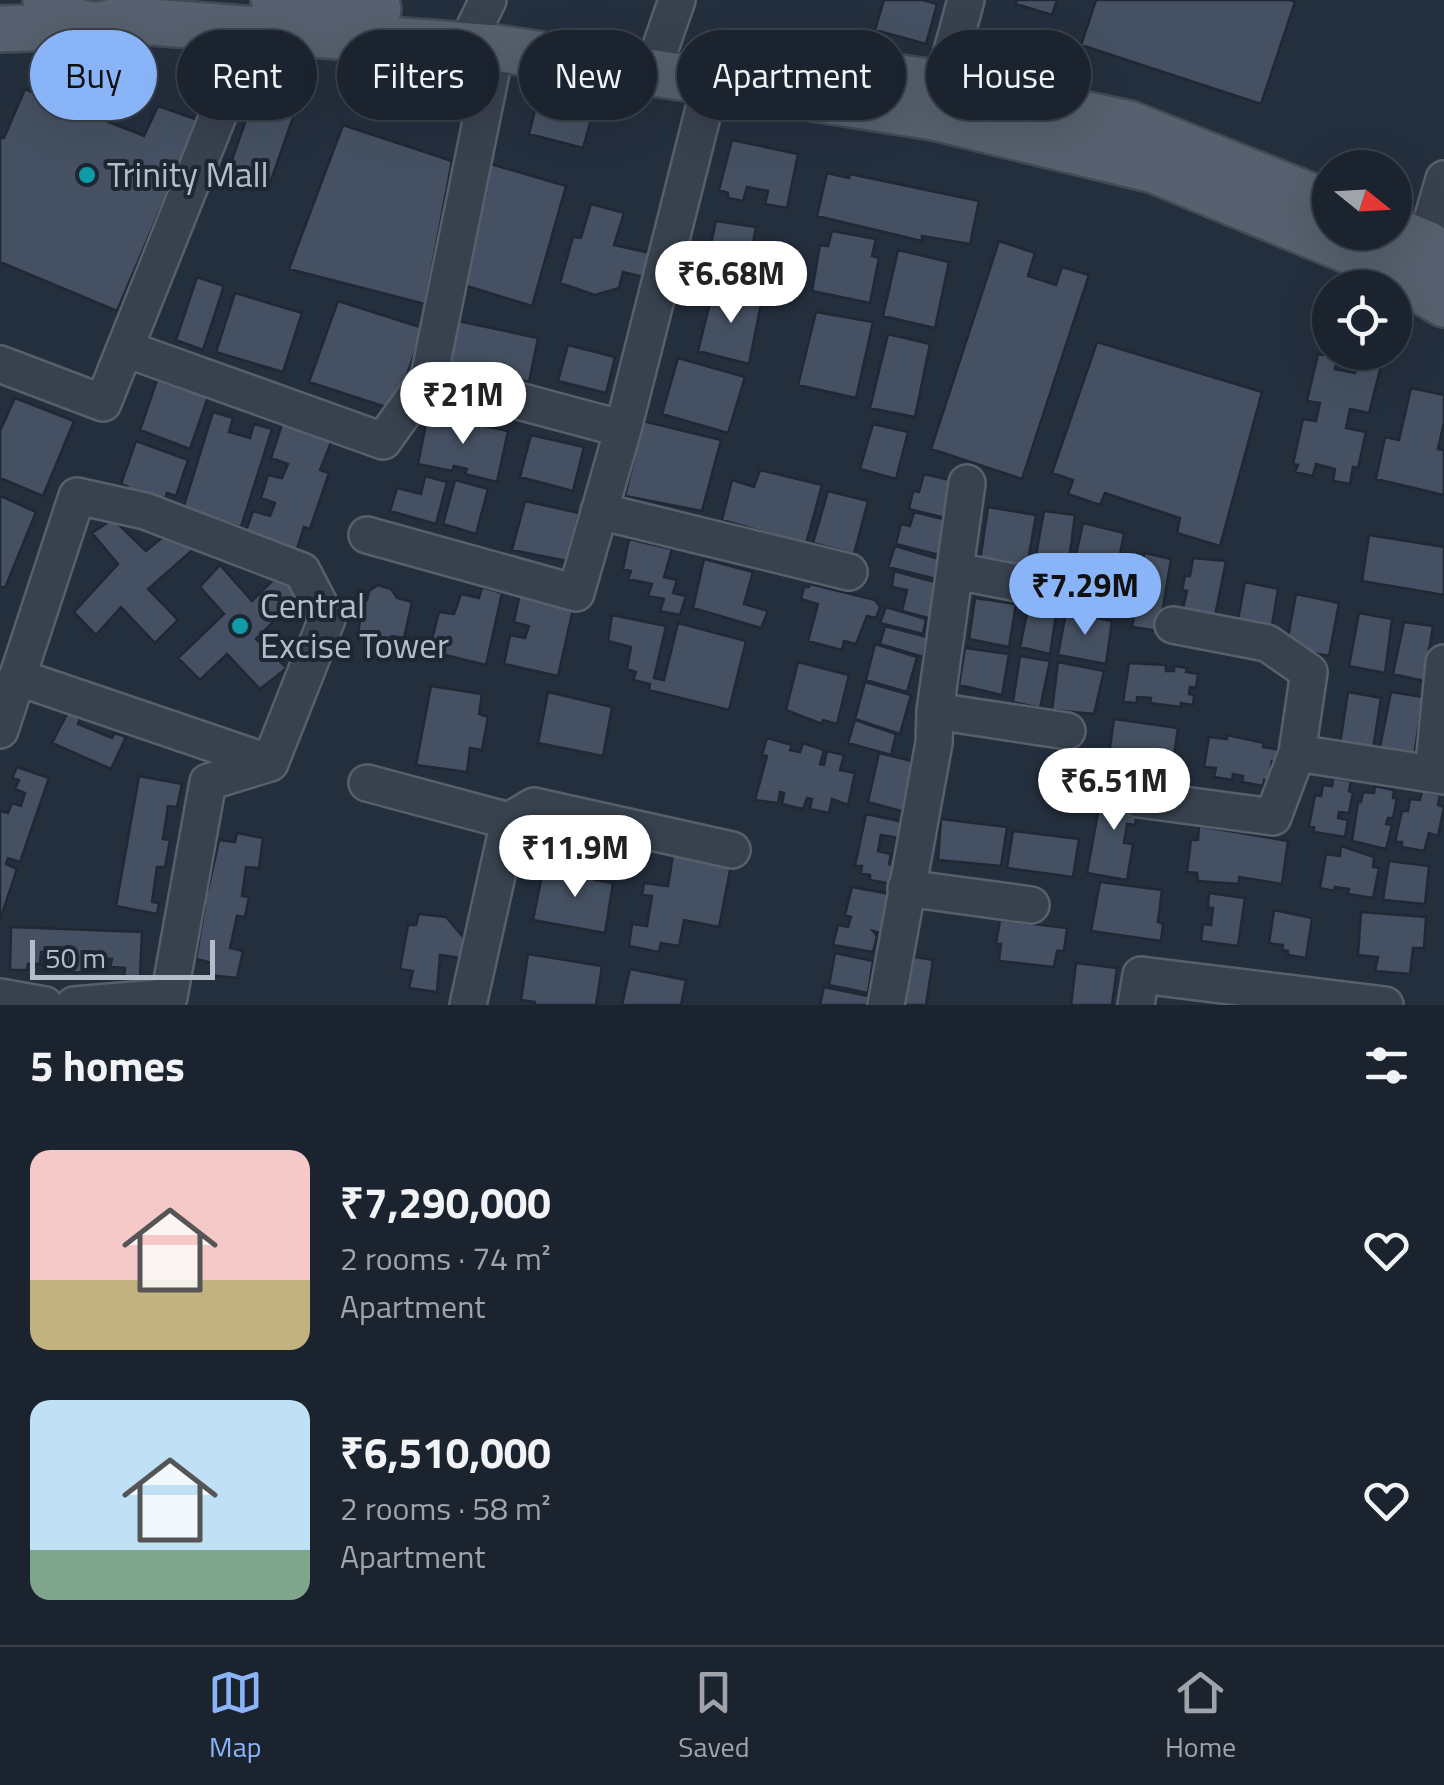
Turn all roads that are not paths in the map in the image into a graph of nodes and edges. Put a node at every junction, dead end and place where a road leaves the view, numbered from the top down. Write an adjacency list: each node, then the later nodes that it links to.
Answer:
1 (46, 0): 4 (main road)
2 (677, 0): 9 (street)
3 (966, 0): 8 (street)
4 (114, 16): 5 (main road); 7 (main road)
5 (246, 19): 6 (main road); 18 (street)
6 (482, 27): 9 (main road); 10 (main road); 20 (street)
7 (0, 30)
8 (958, 30)
9 (662, 44): 11 (main road)
10 (677, 73)
11 (926, 82)
12 (906, 113): 17 (main road)
13 (1091, 116): 16 (main road)
14 (701, 120): 21 (street)
15 (1444, 180): 17 (street)
16 (1312, 197)
17 (1424, 263)
18 (126, 349): 19 (street); 20 (street)
19 (0, 364)
20 (429, 376): 21 (street)
21 (622, 429): 23 (street)
22 (967, 483): 25 (street)
23 (599, 511): 24 (street); 26 (street)
24 (366, 535)
25 (956, 571): 27 (street); 31 (street)
26 (849, 572)
27 (1084, 596)
28 (1173, 626): 34 (street)
29 (1444, 663): 36 (street)
30 (17, 678): 32 (street); 35 (street); 35 (street)
31 (935, 712): 33 (street); 41 (street)
32 (1, 726)
33 (1067, 732)
34 (1298, 753): 36 (street); 38 (street)
35 (270, 764): 45 (street)
36 (1438, 775)
37 (367, 783): 39 (street)
38 (1139, 799)
39 (509, 821): 40 (street); 46 (street)
40 (732, 850)
41 (906, 888): 42 (street); 47 (street)
42 (1031, 905)
43 (0, 998): 44 (street)
44 (45, 1005)
45 (74, 1005)
46 (468, 1005)
47 (886, 1005)
48 (1136, 1005): 49 (street)
49 (1385, 1005)

